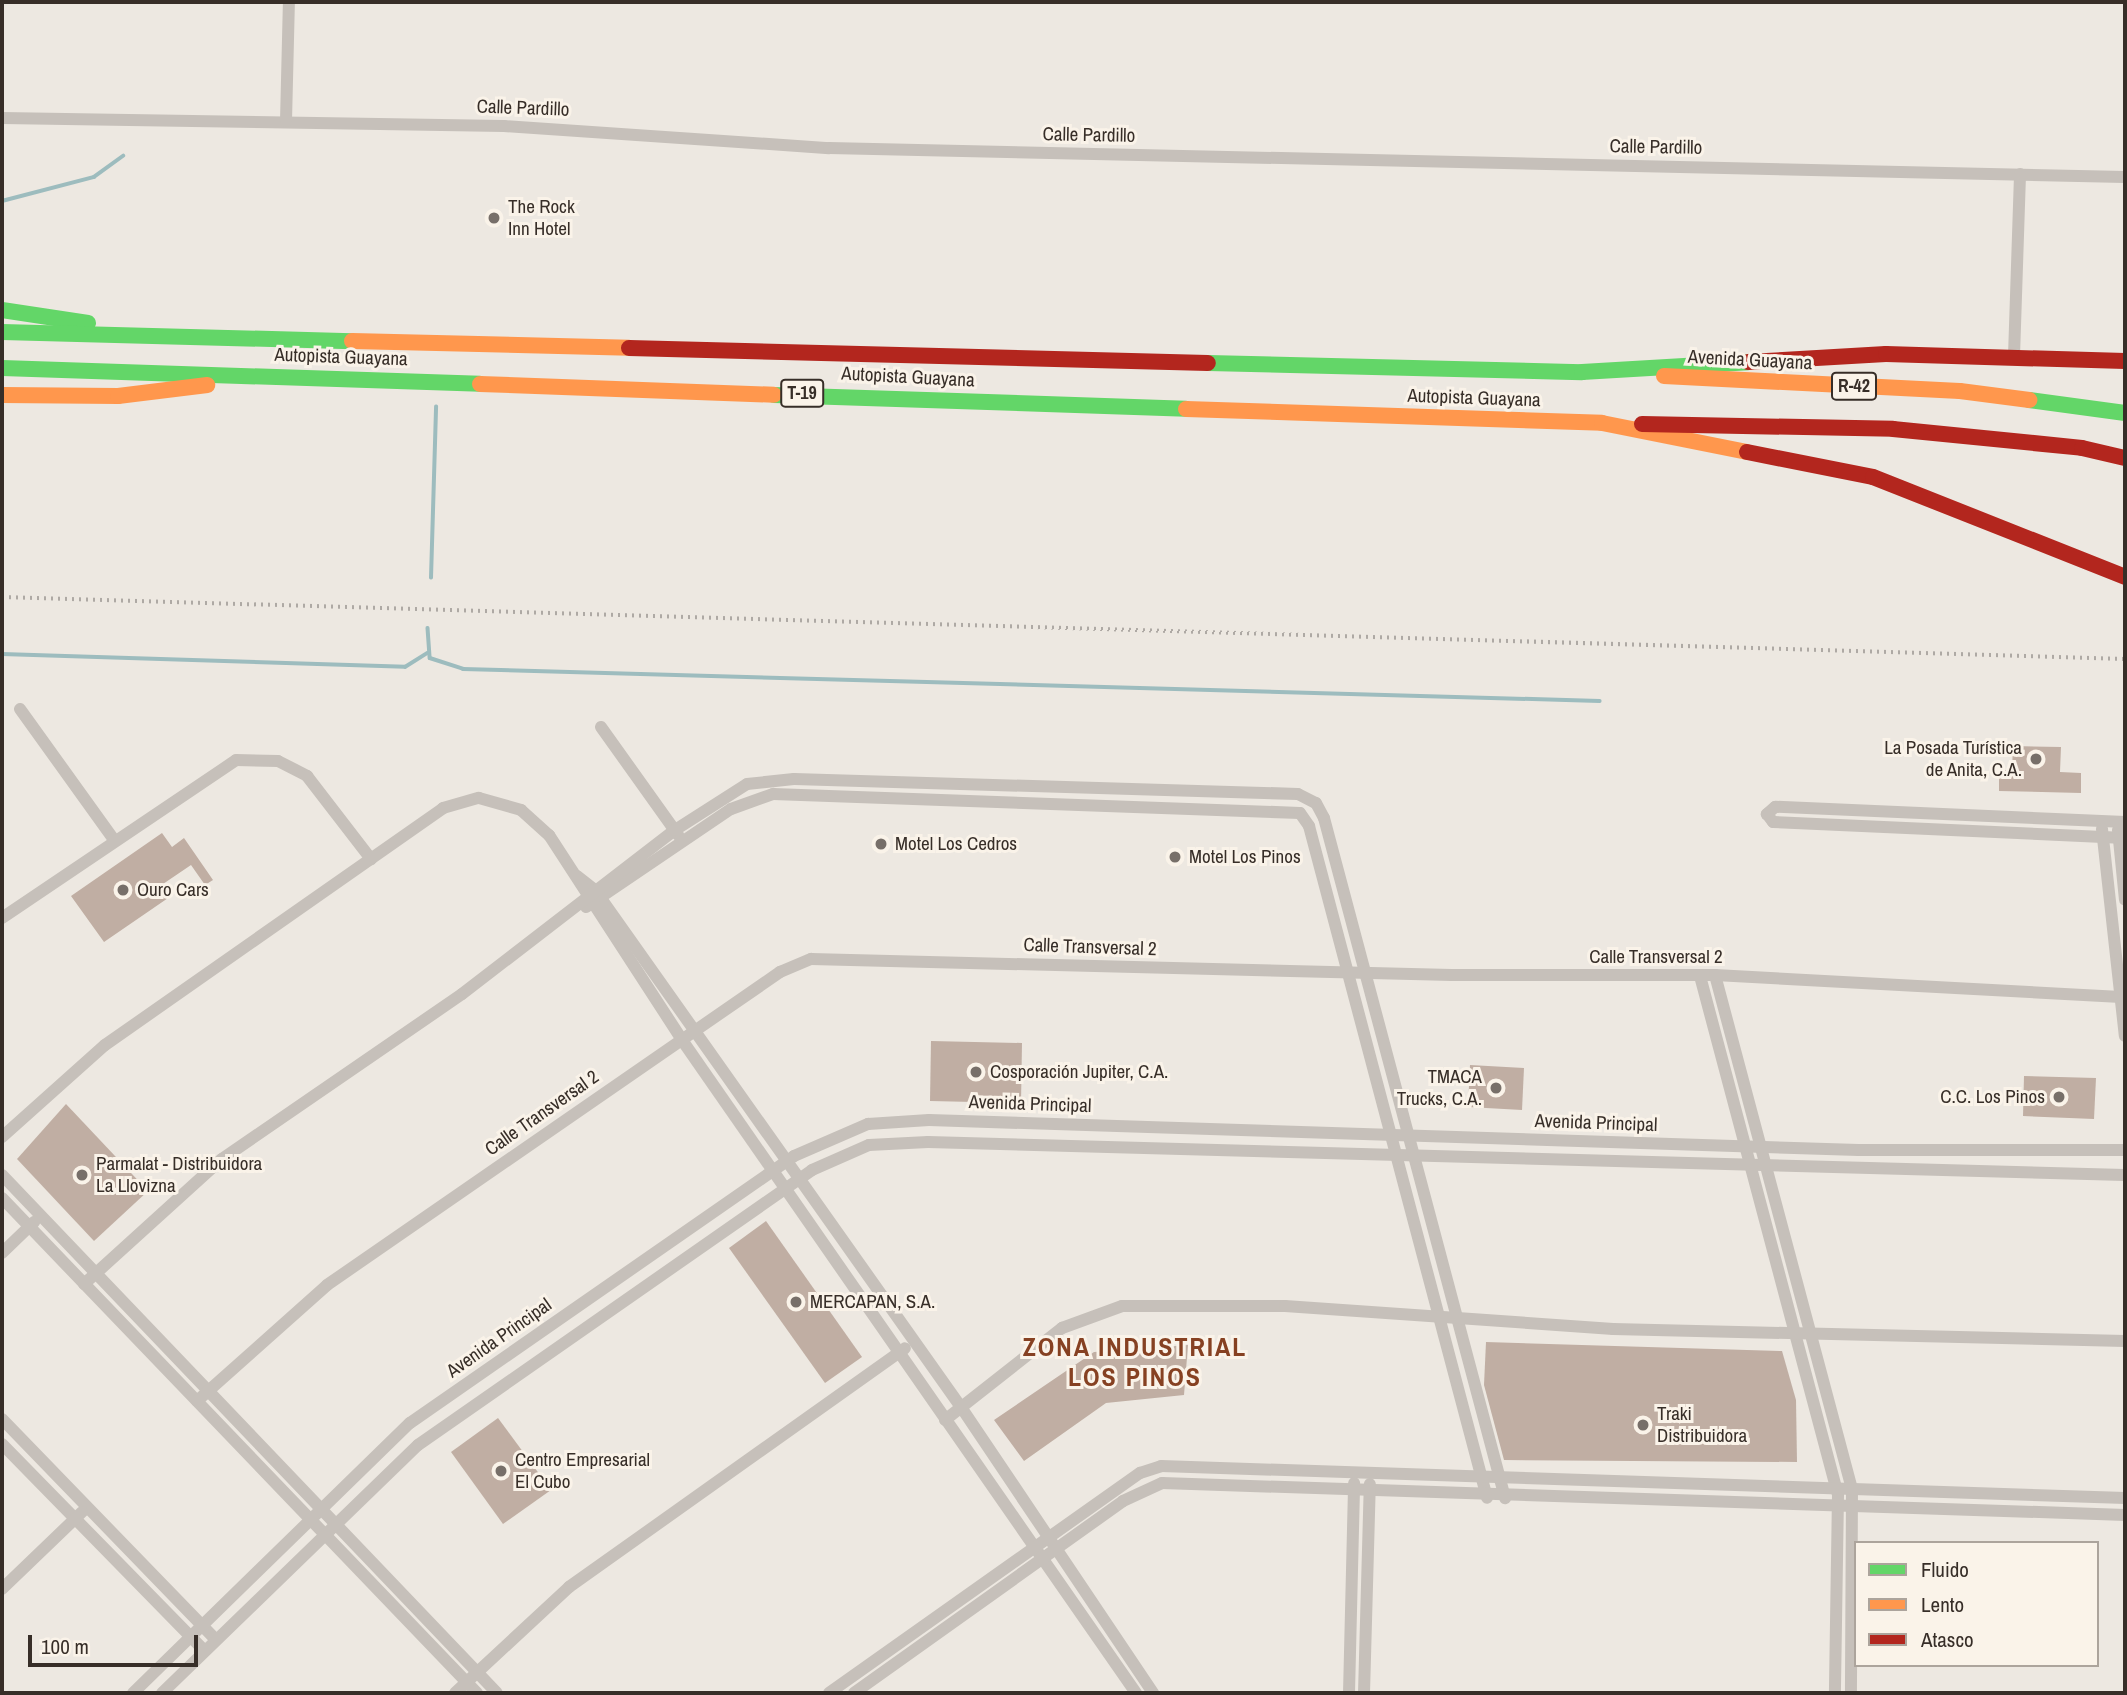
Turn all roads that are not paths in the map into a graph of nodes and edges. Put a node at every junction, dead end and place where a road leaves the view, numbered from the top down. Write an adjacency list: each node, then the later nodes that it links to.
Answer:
1 (289, 2): 4 (street)
2 (2, 118): 3 (street)
3 (53, 120): 4 (street, Calle Pardillo); 5 (street)
4 (286, 121): 6 (street, Calle Pardillo)
5 (2, 126)
6 (2020, 174): 7 (street, Calle Pardillo); 13 (street)
7 (2125, 177)
8 (2, 298): 10 (main road)
9 (2, 310): 10 (main road)
10 (59, 317): 12 (main road)
11 (2, 332): 12 (main road, Autopista Guayana / T-19)
12 (151, 337): 16 (main road, Autopista Guayana / T-19)
13 (2014, 355): 14 (main road); 16 (main road)
14 (2125, 361)
15 (2, 368): 17 (main road, Autopista Guayana / T-19)
16 (1582, 372): 19 (main road, Avenida Guayana / R-42)
17 (259, 375): 18 (main road); 20 (main road, Autopista Guayana / T-19)
18 (2, 395)
19 (2125, 413)
20 (1602, 423): 21 (main road, R-42); 22 (main road)
21 (2125, 458)
22 (2125, 577)
23 (20, 709): 40 (street)
24 (601, 727): 37 (street)
25 (779, 779): 26 (street); 29 (street); 37 (street)
26 (859, 780): 27 (street); 30 (street)
27 (982, 783): 28 (street); 31 (street)
28 (1233, 790): 32 (street); 33 (street)
29 (782, 794): 30 (street); 41 (street)
30 (860, 796): 31 (street)
31 (983, 800): 33 (street)
32 (1316, 803): 34 (street); 47 (street)
33 (1233, 808): 34 (street)
34 (1300, 813): 46 (street)
35 (2101, 822): 36 (street); 38 (street); 38 (street)
36 (2121, 822): 39 (street)
37 (674, 830): 41 (street); 43 (street)
38 (2103, 837): 39 (street); 50 (street)
39 (2122, 838): 44 (street)
40 (114, 840): 42 (street); 45 (street)
41 (683, 842): 43 (street)
42 (371, 859): 43 (street); 60 (street)
43 (591, 900): 51 (street); 53 (street); 80 (street)
44 (2125, 900)
45 (2, 918)
46 (1345, 973): 47 (street, Calle Transversal 2); 51 (street, Calle Transversal 2); 58 (street)
47 (1362, 973): 49 (street, Calle Transversal 2); 59 (street)
48 (1715, 975): 49 (street, Calle Transversal 2); 50 (street, Calle Transversal 2); 54 (street)
49 (1700, 976): 55 (street)
50 (2123, 997): 52 (street)
51 (695, 1031): 53 (street, Calle Transversal 2); 68 (street)
52 (2125, 1036)
53 (682, 1040): 71 (street); 90 (street, Calle Transversal 2)
54 (1741, 1071): 55 (street); 64 (street)
55 (1724, 1072): 63 (street)
56 (891, 1121): 57 (street, Avenida Principal); 58 (street, Avenida Principal); 61 (street)
57 (868, 1124): 62 (street); 68 (street, Avenida Principal)
58 (1389, 1136): 59 (street, Avenida Principal); 66 (street)
59 (1406, 1137): 63 (street, Avenida Principal); 67 (street)
60 (2, 1138)
61 (893, 1142): 62 (street, Avenida Principal); 66 (street, Avenida Principal)
62 (869, 1145): 74 (street, Avenida Principal)
63 (1744, 1146): 64 (street, Avenida Principal); 69 (street)
64 (1762, 1147): 65 (street, Avenida Principal); 70 (street)
65 (2125, 1150)
66 (1394, 1157): 67 (street, Avenida Principal); 82 (street)
67 (1412, 1158): 69 (street, Avenida Principal); 83 (street)
68 (787, 1161): 71 (street, Avenida Principal); 74 (street)
69 (1750, 1168): 70 (street, Avenida Principal); 84 (street)
70 (1767, 1168): 73 (street, Avenida Principal); 85 (street)
71 (773, 1171): 75 (street); 89 (street, Avenida Principal)
72 (2, 1175): 77 (street)
73 (2125, 1175)
74 (799, 1179): 75 (street, Avenida Principal); 86 (street)
75 (785, 1189): 88 (street); 91 (street, Avenida Principal)
76 (2, 1198): 78 (street)
77 (40, 1215): 78 (street); 80 (street)
78 (29, 1226): 79 (street); 81 (street)
79 (2, 1253)
80 (96, 1273): 81 (street); 90 (street)
81 (84, 1284): 92 (street)
82 (1438, 1317): 83 (street); 94 (street); 102 (street)
83 (1456, 1317): 84 (street); 103 (street)
84 (1794, 1332): 85 (street); 107 (street)
85 (1811, 1332): 87 (street); 108 (street)
86 (913, 1341): 88 (street); 94 (street)
87 (2125, 1341)
88 (899, 1353): 96 (street); 132 (street)
89 (479, 1375): 91 (street); 93 (street, Avenida Principal)
90 (208, 1390): 92 (street, Calle Transversal 2); 113 (street)
91 (491, 1392): 97 (street, Avenida Principal)
92 (197, 1401): 117 (street)
93 (434, 1406): 97 (street); 113 (street, Avenida Principal)
94 (963, 1410): 96 (street); 121 (street)
95 (2, 1419): 112 (street)
96 (945, 1420): 122 (street)
97 (447, 1424): 119 (street, Avenida Principal)
98 (2, 1444): 118 (street)
99 (1147, 1470): 100 (street); 104 (street); 121 (street)
100 (1354, 1472): 101 (street); 105 (street)
101 (1371, 1475): 102 (street); 106 (street)
102 (1483, 1480): 103 (street); 109 (street)
103 (1500, 1481): 107 (street); 110 (street)
104 (1150, 1486): 105 (street); 123 (street)
105 (1354, 1488): 106 (street); 143 (street)
106 (1370, 1490): 109 (street); 144 (street)
107 (1837, 1491): 108 (street); 114 (street)
108 (1852, 1492): 111 (street); 115 (street)
109 (1487, 1498): 110 (street)
110 (1505, 1498): 114 (street)
111 (2125, 1498)
112 (88, 1507): 118 (street); 127 (street)
113 (320, 1507): 117 (street, Avenida Principal); 119 (street)
114 (1839, 1507): 115 (street); 145 (street)
115 (1854, 1507): 116 (street); 146 (street)
116 (2125, 1515)
117 (310, 1517): 120 (street); 127 (street, Avenida Principal)
118 (76, 1518): 125 (street); 129 (street)
119 (335, 1523): 120 (street, Avenida Principal); 132 (street)
120 (324, 1533): 130 (street, Avenida Principal); 133 (street)
121 (1047, 1540): 122 (street); 123 (street)
122 (1035, 1549): 124 (street); 139 (street)
123 (1056, 1553): 124 (street); 126 (street)
124 (1044, 1562): 128 (street); 140 (street)
125 (2, 1589)
126 (1106, 1624): 128 (street); 142 (street)
127 (199, 1625): 129 (street, Avenida Principal); 130 (street)
128 (1094, 1633): 141 (street)
129 (189, 1636): 131 (street); 134 (street, Avenida Principal)
130 (215, 1639): 131 (street, Avenida Principal)
131 (204, 1650): 135 (street, Avenida Principal)
132 (477, 1672): 133 (street); 138 (street)
133 (467, 1682): 136 (street); 137 (street)
134 (134, 1693)
135 (162, 1693)
136 (455, 1693)
137 (477, 1693)
138 (497, 1693)
139 (829, 1693)
140 (854, 1693)
141 (1136, 1693)
142 (1153, 1693)
143 (1349, 1693)
144 (1364, 1693)
145 (1835, 1693)
146 (1851, 1693)

